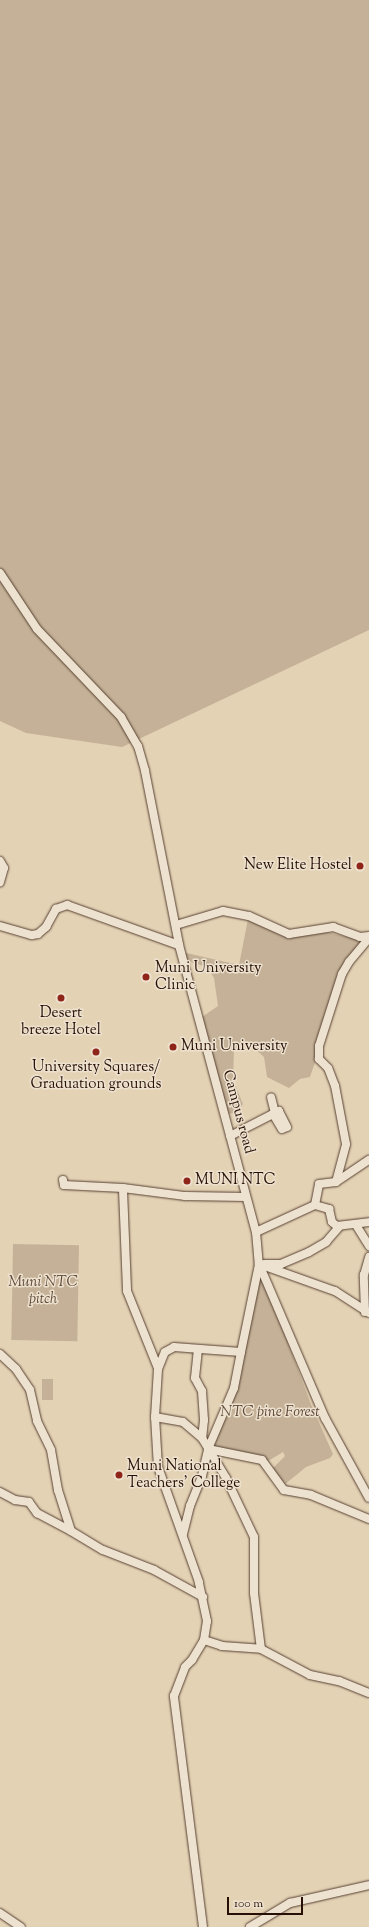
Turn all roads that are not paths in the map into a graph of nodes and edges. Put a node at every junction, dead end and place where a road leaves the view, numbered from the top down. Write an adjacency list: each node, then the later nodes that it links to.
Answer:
1 (0, 573): 5 (street, Campus road)
2 (0, 862): 3 (street)
3 (0, 882)
4 (1, 925): 7 (street)
5 (176, 925): 6 (street); 7 (street, Campus road)
6 (369, 937): 12 (street)
7 (179, 945): 9 (street, Campus road)
8 (271, 1097): 9 (street)
9 (230, 1136): 14 (street, Campus road)
10 (369, 1160): 12 (street)
11 (64, 1180): 14 (street)
12 (336, 1182): 15 (street)
13 (123, 1190): 27 (street)
14 (246, 1198): 19 (street, Campus road)
15 (315, 1205): 18 (street); 19 (street)
16 (369, 1222): 17 (street)
17 (356, 1225): 18 (street); 20 (street)
18 (340, 1226): 22 (street)
19 (256, 1232): 22 (street, Campus road)
20 (369, 1246)
21 (369, 1257): 23 (street)
22 (259, 1264): 23 (street); 25 (street); 32 (street)
23 (367, 1313)
24 (198, 1348): 25 (street); 27 (street); 29 (street)
25 (241, 1352): 30 (street)
26 (0, 1354): 34 (street)
27 (158, 1369): 28 (street)
28 (155, 1417): 29 (street); 35 (street)
29 (202, 1438): 30 (street)
30 (208, 1449): 33 (street); 35 (street); 38 (street)
31 (0, 1492): 34 (street)
32 (369, 1498)
33 (369, 1518)
34 (71, 1531): 36 (street)
35 (183, 1534): 36 (street)
36 (203, 1597): 37 (street)
37 (204, 1640): 38 (street); 43 (street)
38 (261, 1649): 39 (street)
39 (369, 1693)
40 (369, 1885): 44 (street)
41 (0, 1913): 42 (street)
42 (21, 1927)
43 (203, 1927)
44 (250, 1927)

